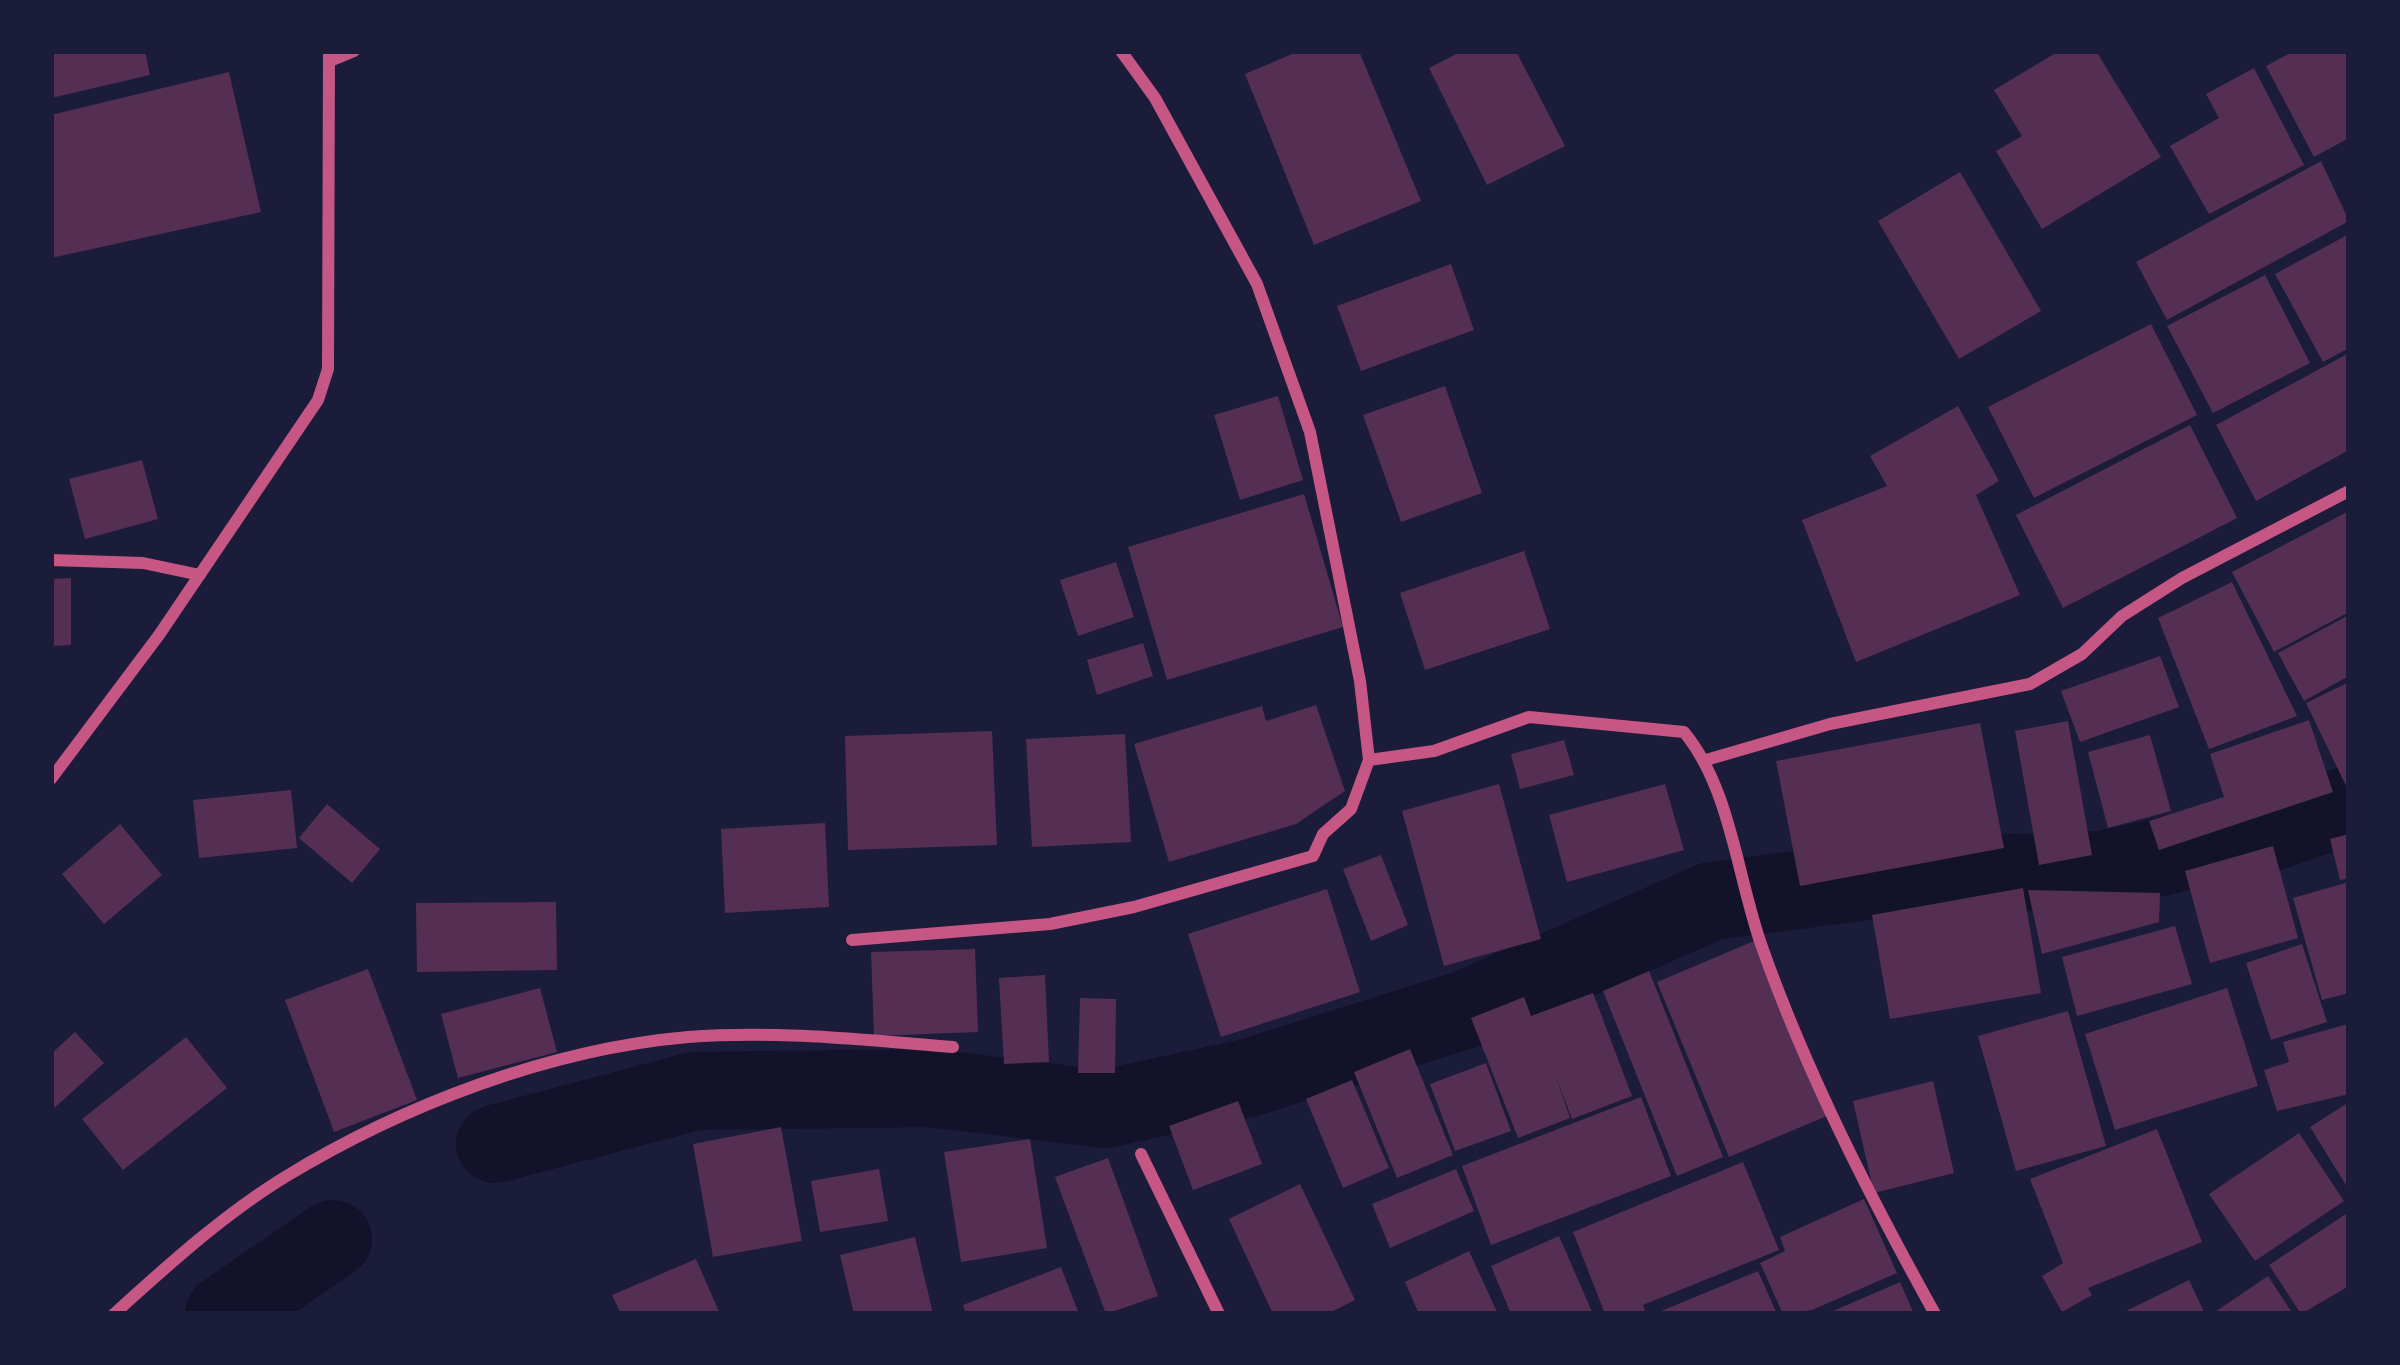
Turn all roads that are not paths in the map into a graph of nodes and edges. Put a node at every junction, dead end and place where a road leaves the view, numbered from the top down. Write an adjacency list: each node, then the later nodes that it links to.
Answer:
1 (353, 51): 3 (street)
2 (1121, 51): 7 (street)
3 (330, 56): 6 (street)
4 (2349, 491): 8 (street)
5 (51, 560): 6 (street)
6 (200, 575): 9 (street)
7 (1369, 760): 8 (street); 10 (street)
8 (1706, 760): 15 (street)
9 (51, 779)
10 (852, 940)
11 (953, 1047): 13 (street)
12 (1141, 1154): 14 (street)
13 (114, 1314)
14 (1219, 1314)
15 (1935, 1314)

